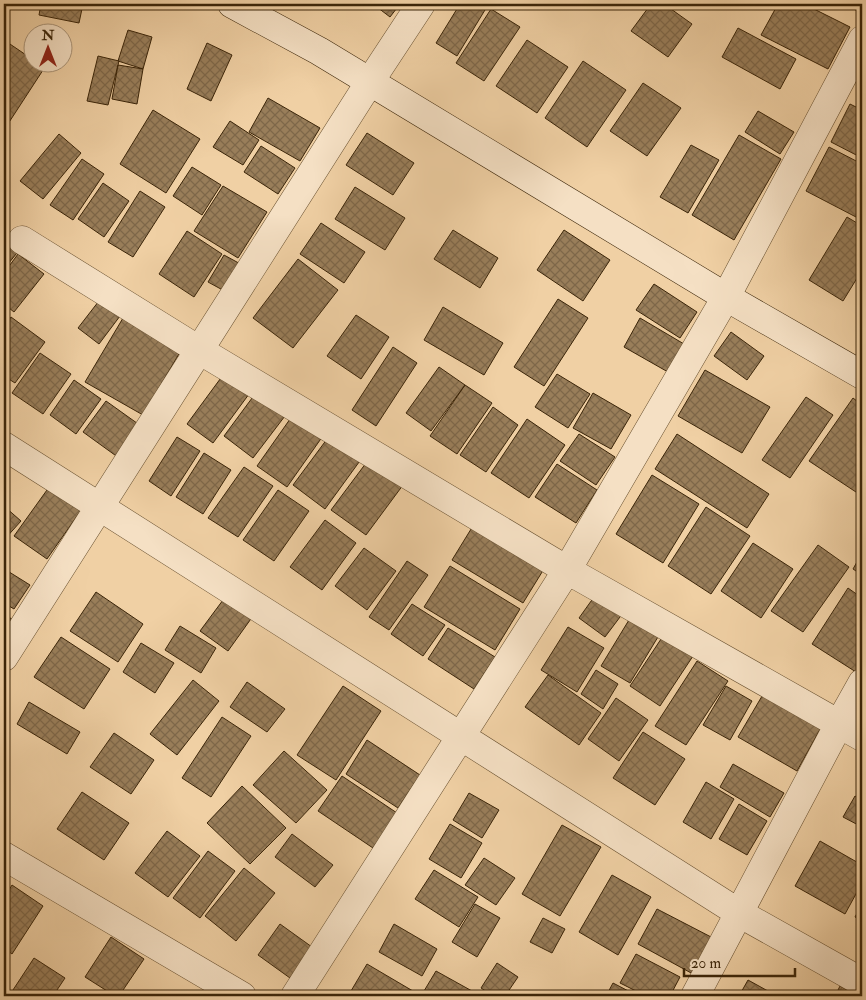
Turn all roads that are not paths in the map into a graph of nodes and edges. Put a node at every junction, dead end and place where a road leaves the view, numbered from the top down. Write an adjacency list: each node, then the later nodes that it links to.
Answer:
1 (232, 4): 4 (street)
2 (421, 4): 4 (street)
3 (862, 40): 6 (street)
4 (368, 83): 6 (street); 7 (street)
5 (22, 240): 7 (street)
6 (726, 298): 8 (street); 11 (street)
7 (199, 350): 10 (street); 11 (street)
8 (862, 375)
9 (4, 446): 10 (street)
10 (100, 507): 12 (street); 15 (street)
11 (567, 570): 14 (street); 15 (street)
12 (4, 657)
13 (862, 683): 14 (street)
14 (839, 724): 16 (street); 18 (street)
15 (462, 736): 18 (street); 21 (street)
16 (862, 737)
17 (4, 856): 20 (street)
18 (739, 914): 19 (street); 22 (street)
19 (862, 982)
20 (242, 996)
21 (295, 996)
22 (695, 996)

